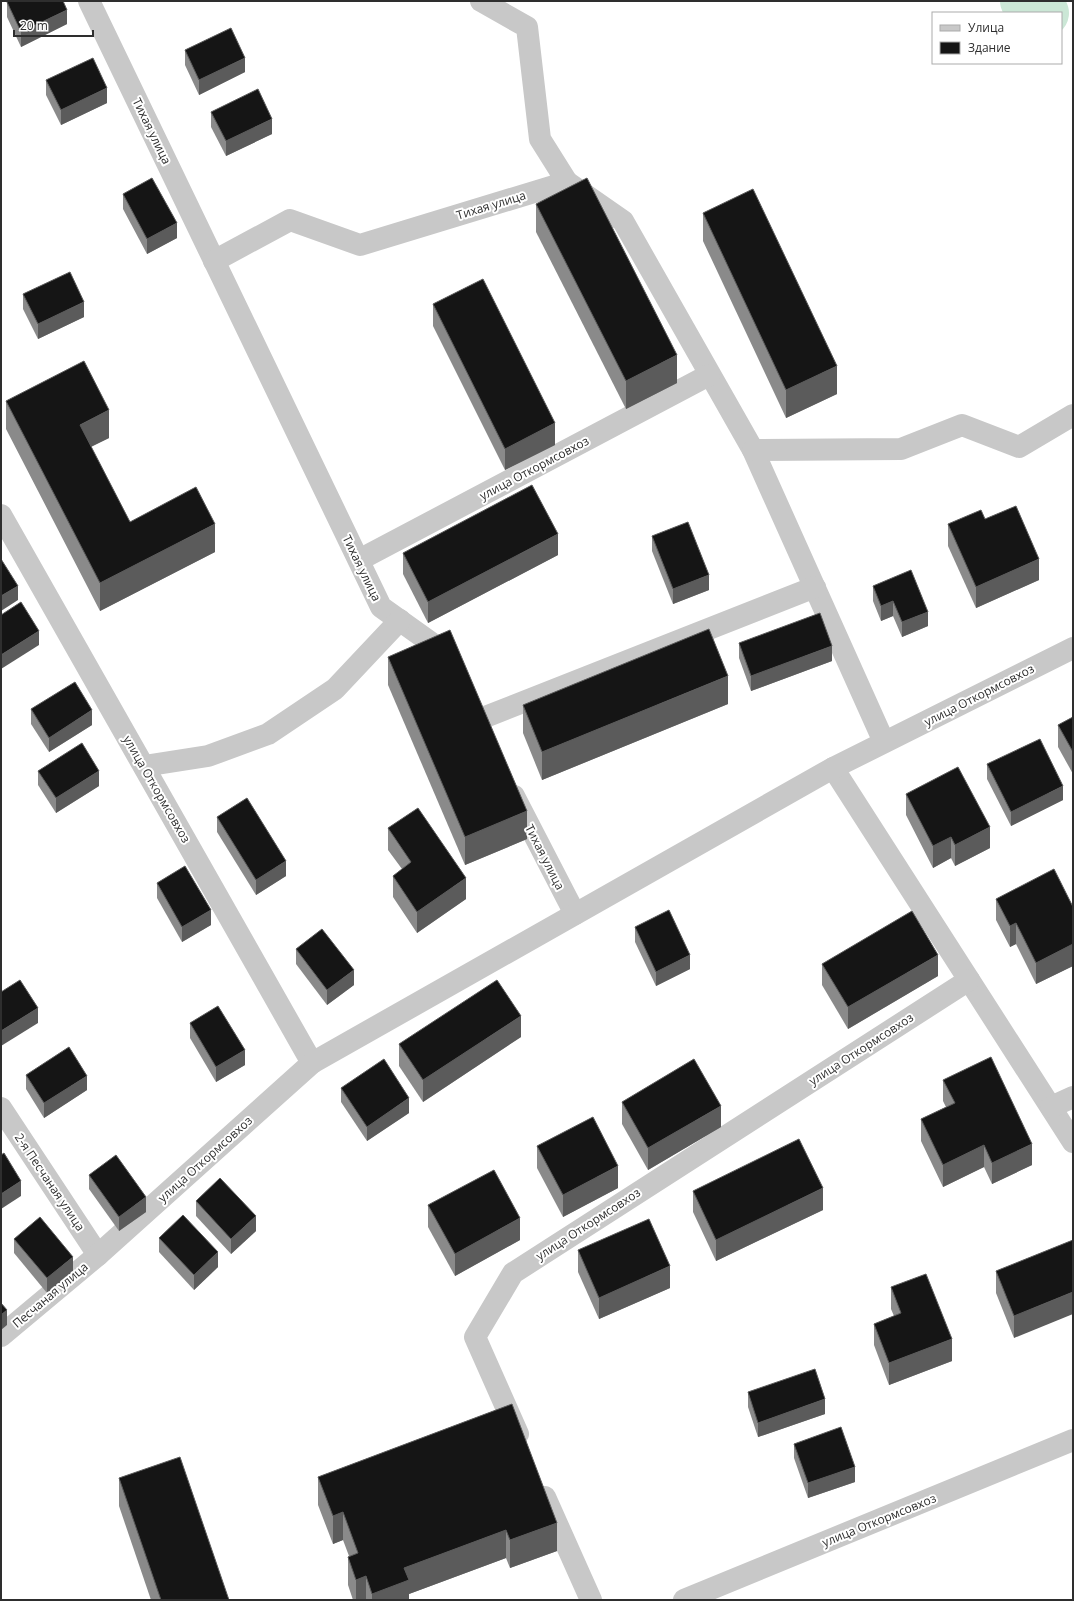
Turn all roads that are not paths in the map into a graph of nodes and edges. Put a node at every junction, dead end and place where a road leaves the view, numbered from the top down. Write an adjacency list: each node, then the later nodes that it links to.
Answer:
1 (89, 1): 4 (street, Тихая улица)
2 (481, 1): 3 (street)
3 (567, 182): 4 (street, Тихая улица); 5 (street)
4 (214, 261): 9 (street, Тихая улица)
5 (709, 375): 7 (street); 9 (street, улица Откормсовхоз)
6 (1073, 415): 7 (street)
7 (753, 450): 10 (street)
8 (1, 515): 18 (street, улица Откормсовхоз)
9 (359, 560): 11 (street, Тихая улица)
10 (814, 587): 15 (street); 17 (street)
11 (400, 620): 13 (street, Тихая улица); 18 (street)
12 (1073, 648): 17 (street, улица Откормсовхоз)
13 (454, 680)
14 (465, 701): 15 (street)
15 (475, 721): 16 (street)
16 (486, 741)
17 (884, 742): 19 (street, улица Откормсовхоз)
18 (144, 766): 23 (street, улица Откормсовхоз)
19 (833, 768): 21 (street, улица Откормсовхоз); 22 (street)
20 (504, 776): 21 (street, Тихая улица)
21 (575, 914): 23 (street, улица Откормсовхоз)
22 (969, 980): 25 (street); 31 (street, улица Откормсовхоз)
23 (312, 1063): 28 (street, улица Откормсовхоз)
24 (1073, 1097): 25 (street)
25 (1051, 1107): 27 (street)
26 (1, 1108): 28 (street, 2-я Песчаная улица)
27 (1073, 1142)
28 (98, 1255): 29 (street, Песчаная улица)
29 (1, 1336)
30 (1073, 1440): 34 (street, улица Откормсовхоз)
31 (526, 1454)
32 (536, 1476): 33 (street)
33 (591, 1600)
34 (684, 1600)

